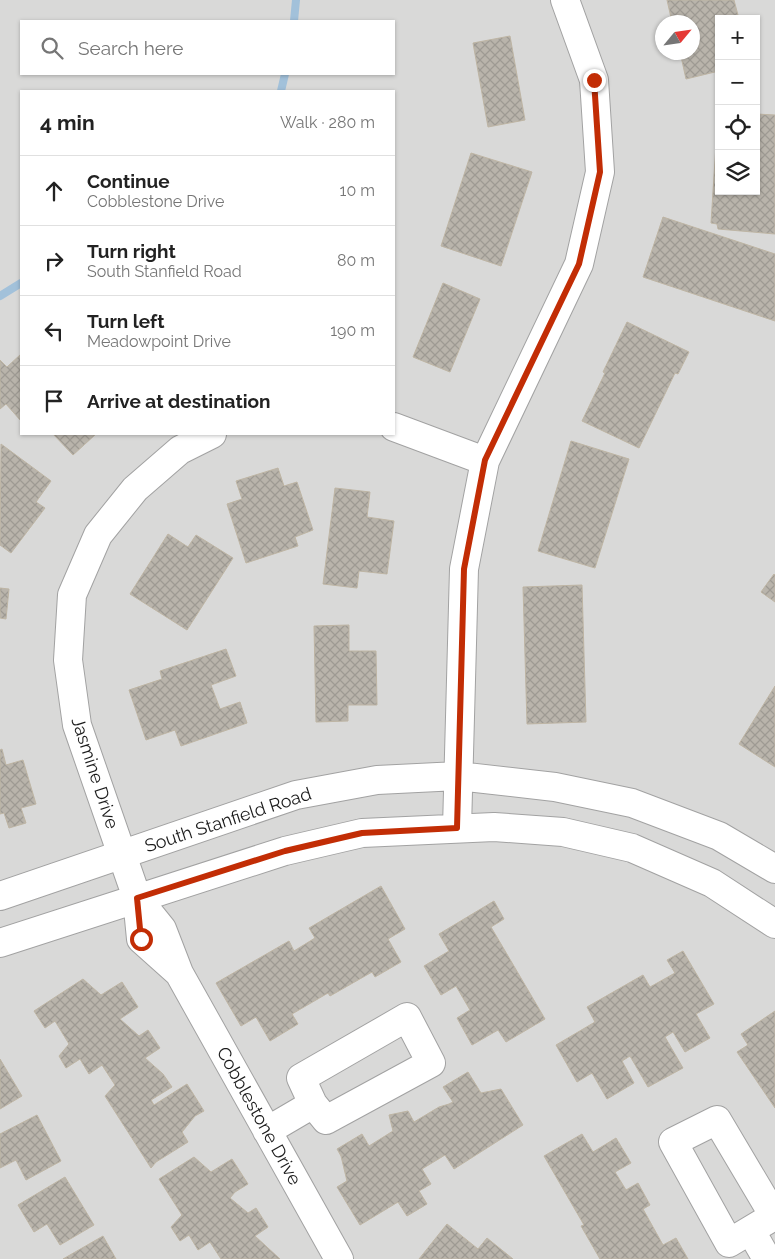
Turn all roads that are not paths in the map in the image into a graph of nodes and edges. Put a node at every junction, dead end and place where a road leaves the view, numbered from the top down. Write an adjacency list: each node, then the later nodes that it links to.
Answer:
1 (565, 0): 4 (street)
2 (395, 427): 4 (street)
3 (210, 435): 7 (street, Jasmine Drive)
4 (485, 460): 5 (street)
5 (458, 776): 6 (street); 7 (street, South Stanfield Road); 8 (street, South Stanfield Road)
6 (457, 828): 10 (street); 11 (street)
7 (122, 854): 9 (street, South Stanfield Road); 10 (street, Jasmine Drive)
8 (775, 869)
9 (0, 896)
10 (137, 898): 12 (street); 14 (street, Cobblestone Drive)
11 (775, 924)
12 (0, 943)
13 (313, 1104): 14 (street)
14 (267, 1131): 16 (street, Cobblestone Drive)
15 (751, 1230): 17 (street)
16 (339, 1259)
17 (766, 1259)

